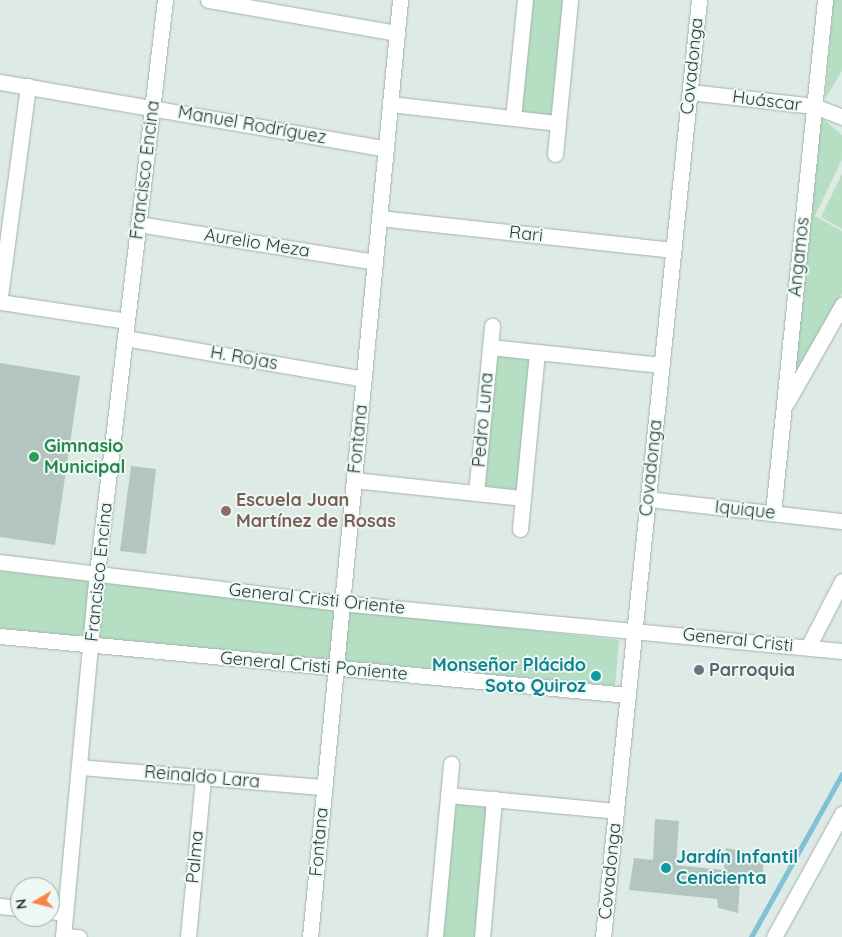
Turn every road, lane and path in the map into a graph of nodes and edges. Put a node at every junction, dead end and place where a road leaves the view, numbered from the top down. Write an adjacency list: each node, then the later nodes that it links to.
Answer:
1 (165, 0): 14 (street, Francisco Encina)
2 (208, 0): 8 (street)
3 (400, 0): 8 (street, Fontana)
4 (524, 0): 15 (street)
5 (570, 0): 17 (street)
6 (699, 0): 11 (street, Covadonga)
7 (825, 0): 13 (street, Angamos)
8 (397, 33): 12 (street, Fontana)
9 (0, 82): 10 (street, Manuel Rodríguez)
10 (28, 86): 14 (street, Manuel Rodríguez); 24 (street)
11 (690, 92): 13 (street, Huáscar); 22 (street, Covadonga)
12 (390, 104): 15 (street); 18 (street, Fontana)
13 (814, 106): 16 (street, Huáscar); 34 (street, Angamos)
14 (152, 108): 18 (street, Manuel Rodríguez); 21 (street, Francisco Encina)
15 (513, 118): 17 (street)
16 (842, 118)
17 (558, 123): 19 (street)
18 (386, 148): 20 (street, Fontana)
19 (555, 154)
20 (379, 218): 22 (street, Rari); 23 (street, Fontana)
21 (138, 224): 23 (street, Aurelio Meza); 27 (street, Francisco Encina)
22 (674, 250): 32 (street, Covadonga)
23 (375, 262): 33 (street, Fontana)
24 (0, 296)
25 (0, 302): 27 (street)
26 (842, 305): 34 (street)
27 (127, 321): 29 (street, Francisco Encina)
28 (492, 326): 30 (street, Pedro Luna)
29 (125, 338): 33 (street, H. Rojas); 43 (street, Francisco Encina)
30 (490, 347): 31 (street, Pedro Luna); 36 (street, Pedro Luna)
31 (536, 352): 32 (street, Pedro Luna); 37 (street)
32 (662, 365): 38 (street, Covadonga)
33 (364, 379): 35 (street, Fontana)
34 (784, 406): 39 (street, Angamos)
35 (354, 480): 36 (street, Pedro Luna); 45 (street, Fontana)
36 (476, 493): 37 (street, Pedro Luna)
37 (523, 498): 41 (street)
38 (648, 499): 39 (street, Iquique); 46 (street, Covadonga)
39 (773, 513): 40 (street, Iquique)
40 (842, 521)
41 (520, 529)
42 (0, 562): 43 (street, General Cristi Oriente)
43 (97, 573): 45 (street, General Cristi Oriente); 48 (street, Francisco Encina)
44 (842, 582): 49 (street)
45 (342, 603): 46 (street, General Cristi Oriente); 51 (street, Fontana)
46 (634, 630): 49 (street, General Cristi); 52 (street, Covadonga)
47 (0, 636): 48 (street, General Cristi Poniente)
48 (92, 647): 51 (street, General Cristi Poniente); 54 (street, Francisco Encina)
49 (808, 647): 50 (street, General Cristi)
50 (842, 651)
51 (336, 667): 52 (street, General Cristi Poniente); 56 (street, Fontana)
52 (628, 695): 59 (street, Covadonga)
53 (451, 764): 57 (street)
54 (79, 767): 55 (street, Reinaldo Lara); 61 (street, Francisco Encina)
55 (202, 777): 56 (street, Reinaldo Lara); 65 (street, Palma)
56 (324, 787): 66 (street, Fontana)
57 (448, 795): 58 (street); 67 (street)
58 (494, 799): 59 (street); 68 (street)
59 (616, 810): 69 (street, Covadonga)
60 (842, 814): 70 (street)
61 (60, 898)
62 (60, 922): 63 (street, Francisco Encina)
63 (63, 936): 64 (street)
64 (80, 937)
65 (188, 937)
66 (310, 937)
67 (435, 937)
68 (482, 937)
69 (603, 937)
70 (774, 937)

